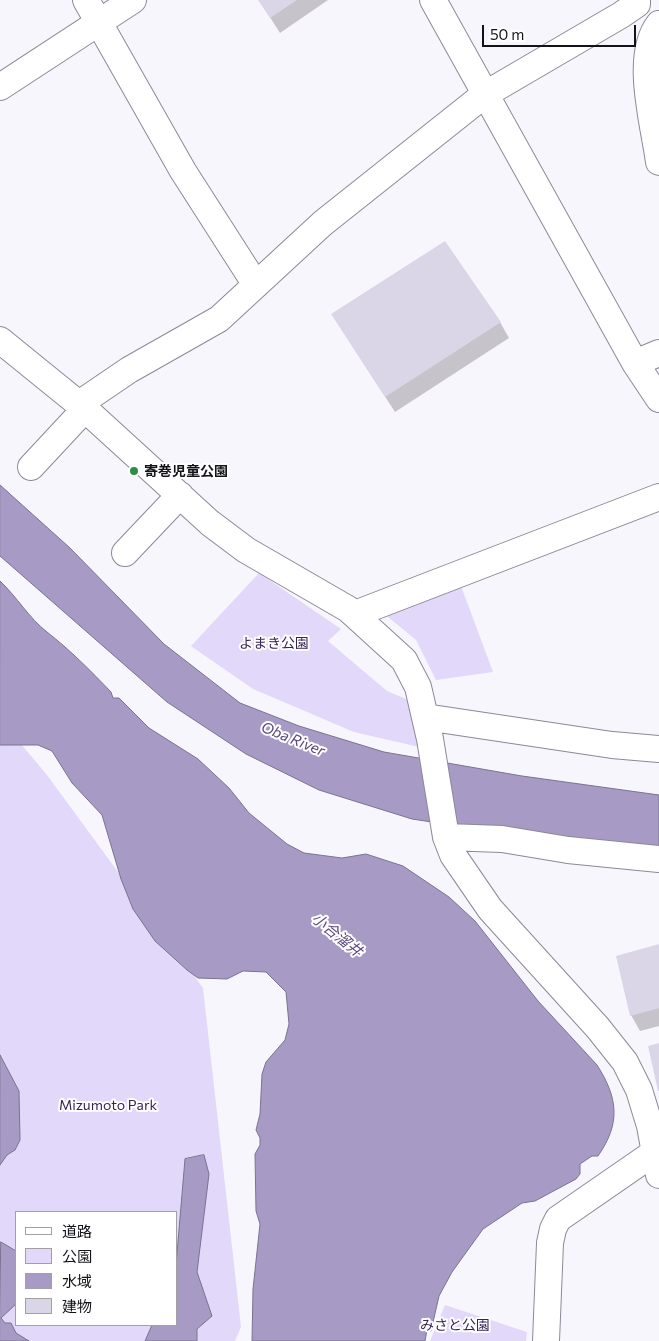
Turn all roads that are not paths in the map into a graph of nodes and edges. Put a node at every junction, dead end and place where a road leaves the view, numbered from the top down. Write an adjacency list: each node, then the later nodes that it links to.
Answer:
1 (86, 0): 5 (street)
2 (133, 0): 5 (street)
3 (433, 0): 8 (street)
4 (629, 8): 6 (street); 8 (street)
5 (98, 23): 7 (street); 10 (street)
6 (658, 25): 9 (street)
7 (0, 87)
8 (484, 95): 10 (street); 13 (street)
9 (659, 162)
10 (256, 285): 15 (street)
11 (0, 340): 15 (street)
12 (659, 353): 13 (street)
13 (635, 362): 14 (street)
14 (659, 399)
15 (82, 406): 16 (street); 17 (street)
16 (31, 467)
17 (180, 495): 19 (street); 20 (street)
18 (659, 497): 20 (street)
19 (125, 553)
20 (355, 614): 21 (street)
21 (427, 728): 22 (street); 23 (street)
22 (659, 749)
23 (445, 833): 24 (street); 25 (street)
24 (659, 859)
25 (657, 1163): 26 (street)
26 (546, 1341)

